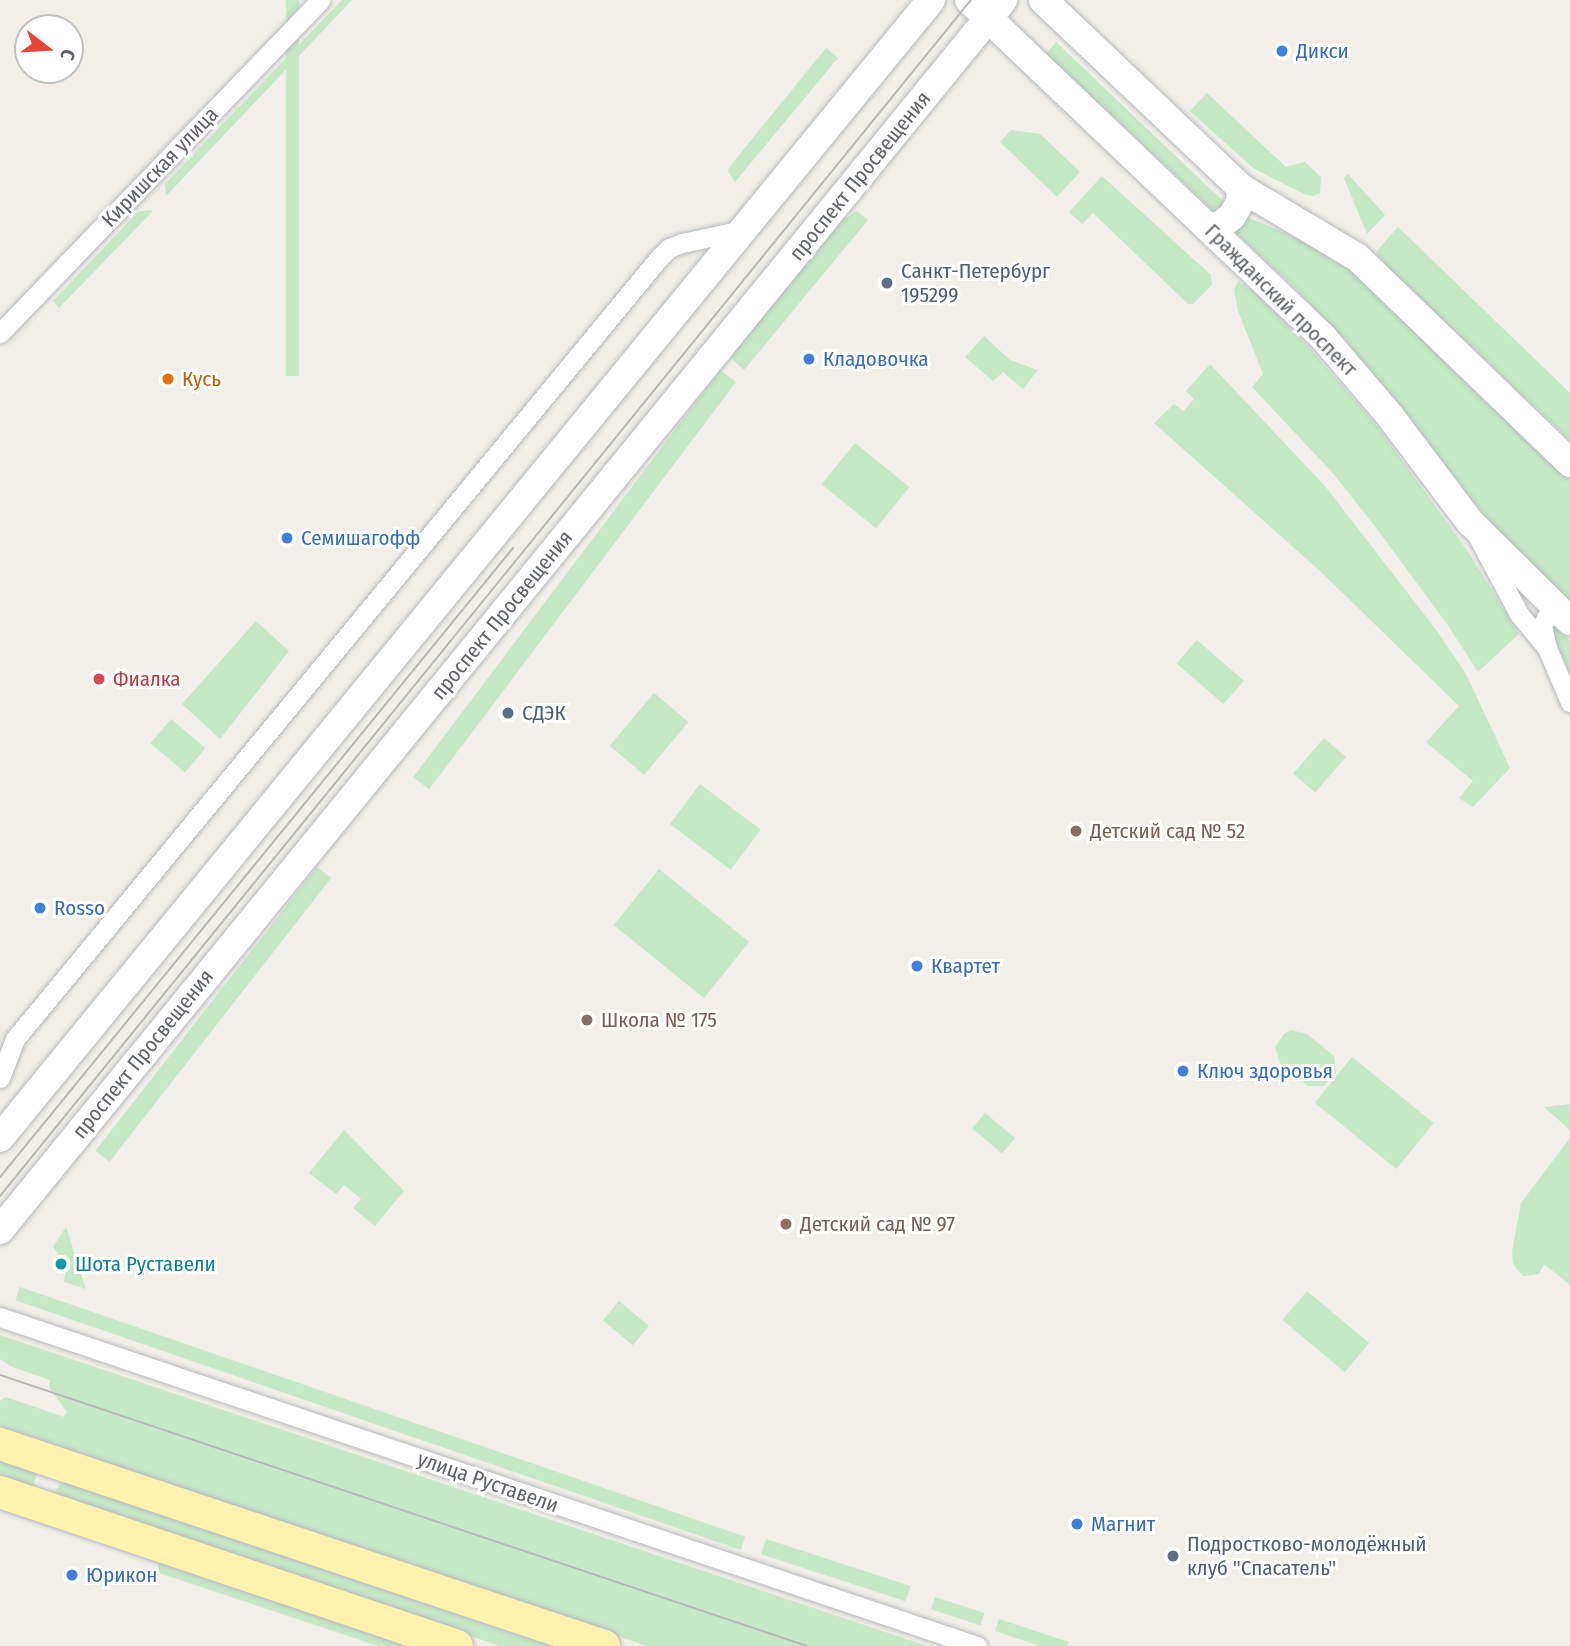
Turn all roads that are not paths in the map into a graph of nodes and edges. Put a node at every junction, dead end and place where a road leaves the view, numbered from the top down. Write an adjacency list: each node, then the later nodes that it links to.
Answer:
1 (320, 0): 8 (street, Киришская улица)
2 (931, 0): 7 (main road)
3 (1043, 0): 5 (main road)
4 (987, 6): 6 (main road, Гражданский проспект); 16 (main road, проспект Просвещения)
5 (1241, 188): 6 (main road); 9 (main road)
6 (1207, 227): 10 (main road, Гражданский проспект)
7 (743, 230): 14 (street); 15 (main road)
8 (0, 334)
9 (1570, 463)
10 (1469, 522): 11 (main road, Гражданский проспект); 12 (street)
11 (1566, 617): 12 (street)
12 (1547, 648): 13 (street)
13 (1570, 702)
14 (0, 1078)
15 (0, 1138)
16 (0, 1230)
17 (0, 1317): 24 (street, улица Руставели)
18 (0, 1444): 19 (main road)
19 (68, 1466): 21 (main road); 23 (main road)
20 (0, 1492): 21 (main road)
21 (51, 1510): 22 (main road)
22 (457, 1646)
23 (604, 1646)
24 (977, 1646)

